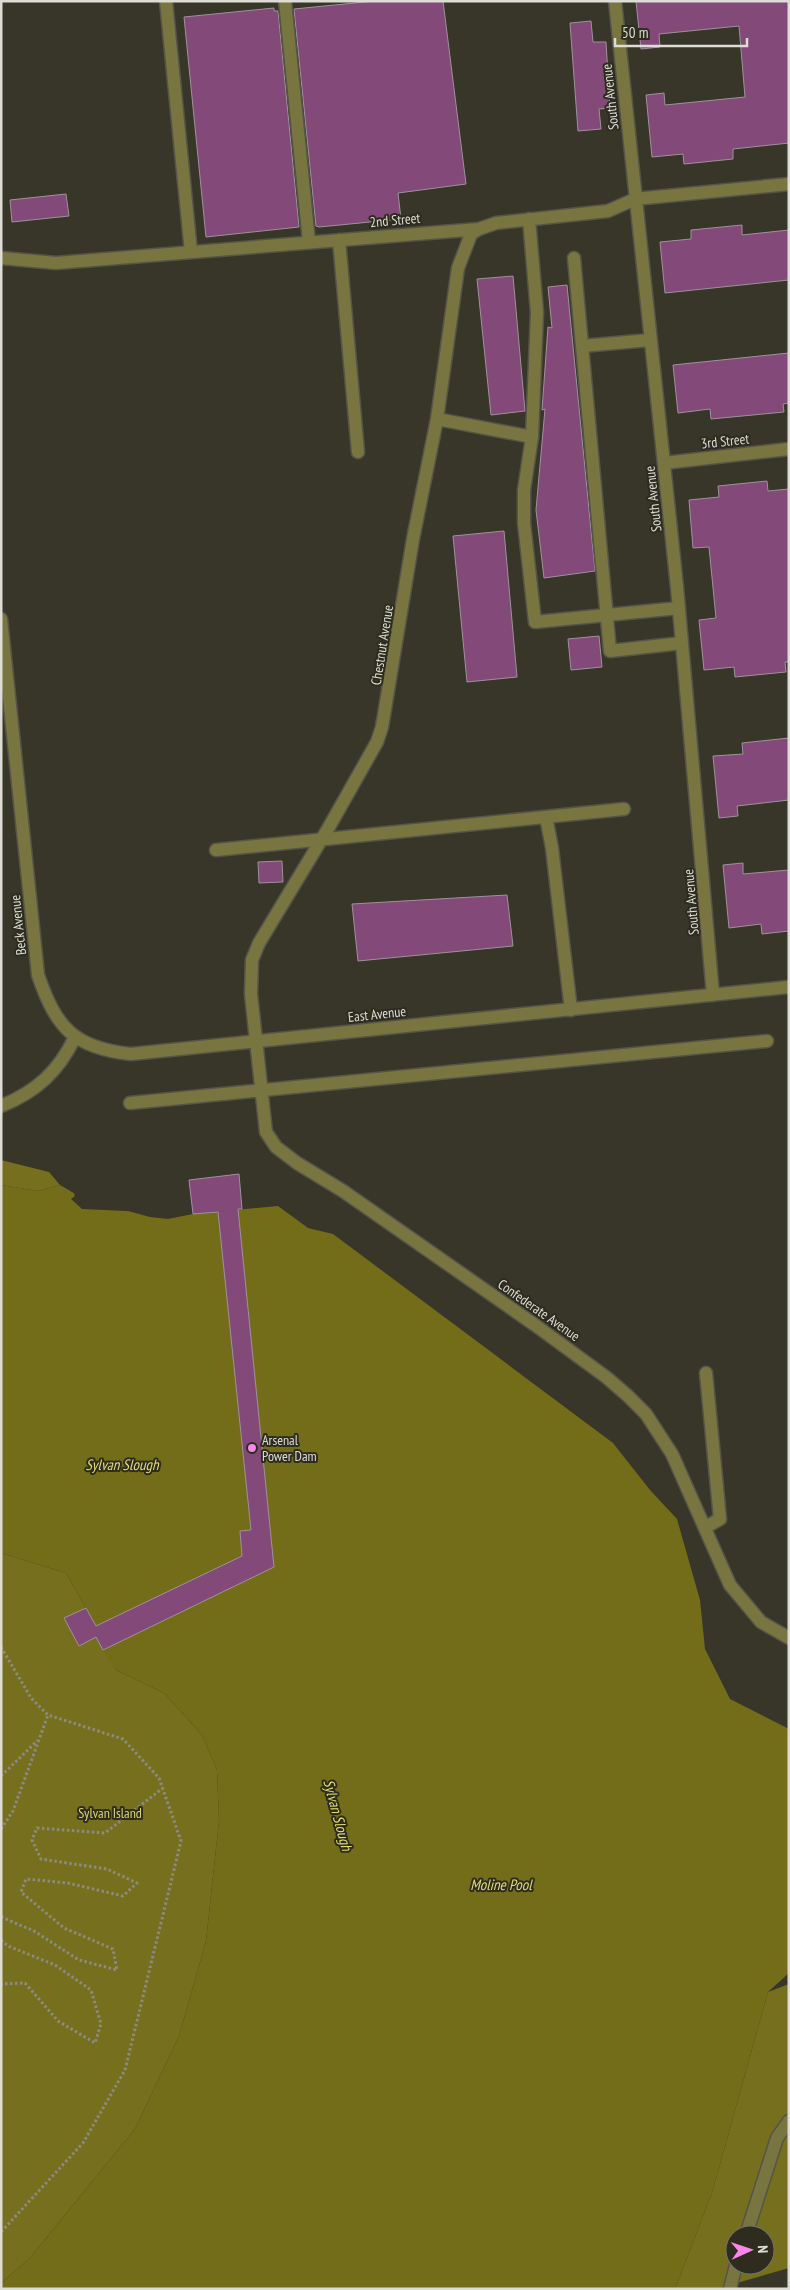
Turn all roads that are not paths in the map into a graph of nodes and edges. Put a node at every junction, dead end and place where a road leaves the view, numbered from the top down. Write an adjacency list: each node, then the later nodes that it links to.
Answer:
1 (166, 1): 10 (street)
2 (285, 1): 9 (street)
3 (615, 1): 5 (street, South Avenue)
4 (789, 184): 5 (street, 2nd Street)
5 (635, 199): 6 (street, 2nd Street); 13 (street, South Avenue)
6 (529, 219): 7 (street, 2nd Street); 16 (street)
7 (478, 229): 8 (street, 2nd Street); 15 (street, Chestnut Avenue)
8 (339, 240): 9 (street, 2nd Street); 18 (street)
9 (309, 242): 10 (street, 2nd Street)
10 (191, 252): 11 (street, 2nd Street)
11 (1, 258)
12 (574, 258): 14 (street)
13 (650, 340): 14 (street); 19 (street, South Avenue)
14 (582, 346): 21 (street)
15 (437, 419): 16 (street); 27 (street, Chestnut Avenue)
16 (532, 437): 21 (street)
17 (789, 449): 19 (street, 3rd Street)
18 (358, 452)
19 (664, 463): 20 (street, South Avenue)
20 (680, 608): 21 (street); 23 (street, South Avenue)
21 (607, 615): 23 (street)
22 (1, 619): 24 (street, Beck Avenue)
23 (682, 643): 30 (street, South Avenue)
24 (6, 715): 32 (street, Beck Avenue)
25 (624, 809): 26 (street)
26 (546, 817): 27 (street); 31 (street)
27 (322, 840): 28 (street); 33 (street, Chestnut Avenue)
28 (216, 850)
29 (789, 987): 30 (street, East Avenue)
30 (713, 995): 31 (street, East Avenue)
31 (571, 1010): 33 (street, East Avenue)
32 (76, 1037): 33 (street, East Avenue); 37 (street)
33 (256, 1041): 35 (street, Confederate Avenue)
34 (768, 1041): 35 (street)
35 (260, 1089): 36 (street); 39 (street, Confederate Avenue)
36 (130, 1103)
37 (1, 1106)
38 (706, 1373): 39 (street)
39 (706, 1527): 40 (street, Confederate Avenue)
40 (789, 1638)
41 (789, 2121): 42 (street)
42 (749, 2225)
43 (734, 2275): 44 (street)
44 (730, 2289)

